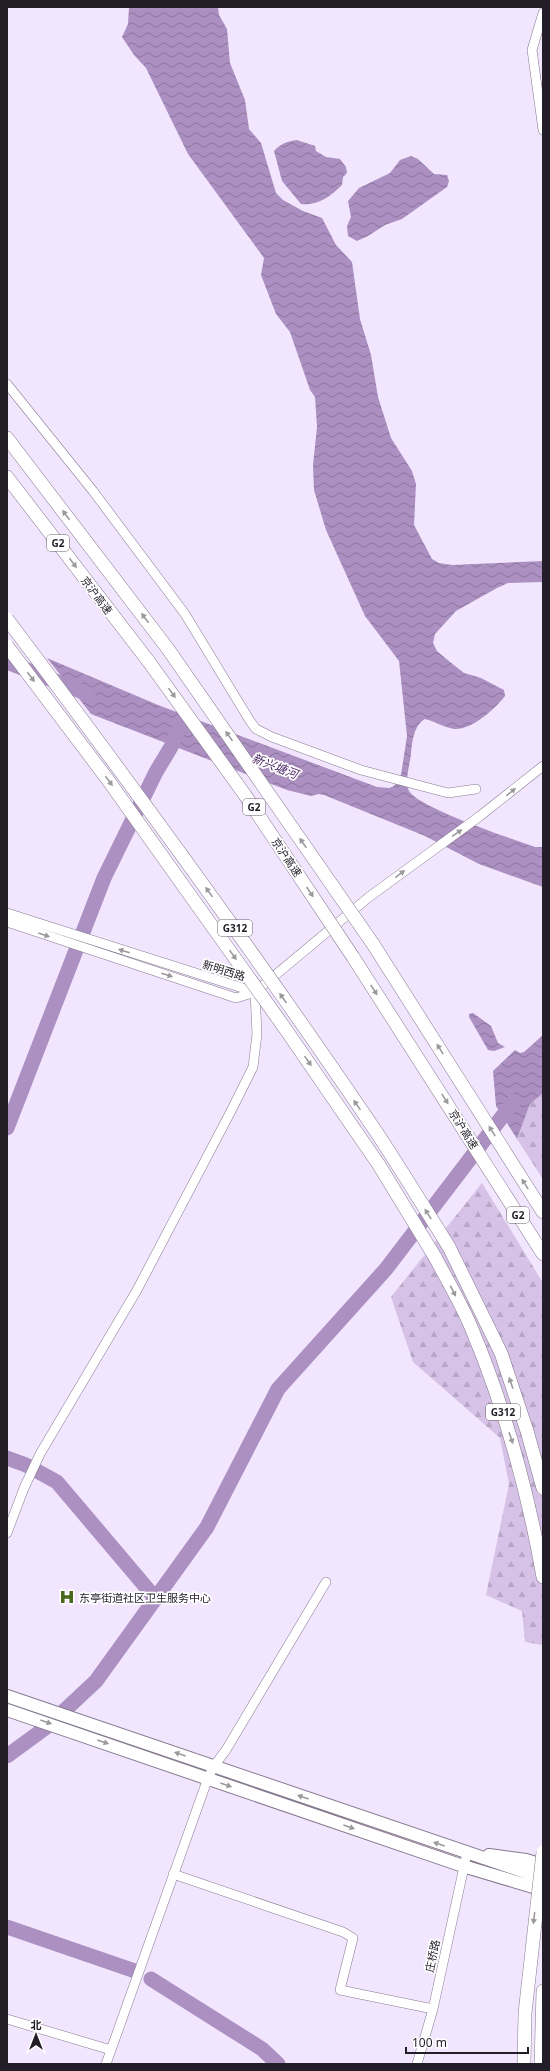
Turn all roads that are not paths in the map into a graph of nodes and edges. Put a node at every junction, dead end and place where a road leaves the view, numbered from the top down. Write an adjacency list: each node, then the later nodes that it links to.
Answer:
1 (543, 13): 2 (street)
2 (543, 130)
3 (7, 384): 9 (street)
4 (7, 438): 13 (highway, 京沪高速 / G2, one-way to 4, bridge)
5 (7, 477): 14 (highway, 京沪高速 / G2, one-way to 14, bridge)
6 (7, 619): 15 (highway, G312, one-way to 6, bridge)
7 (7, 646): 17 (highway, G312, one-way to 17, bridge)
8 (543, 766): 12 (street, one-way to 8)
9 (476, 789)
10 (7, 913): 12 (street, 新明西路, one-way to 10)
11 (7, 922): 12 (street, 新明西路, one-way to 12)
12 (255, 992): 16 (street)
13 (543, 1212)
14 (543, 1254)
15 (543, 1488)
16 (7, 1533)
17 (543, 1577)
18 (326, 1582): 21 (street)
19 (7, 1696): 21 (main road, one-way to 19)
20 (7, 1710): 22 (main road, one-way to 22)
21 (214, 1766): 22 (street); 24 (main road, one-way to 21)
22 (208, 1778): 26 (main road, one-way to 26); 27 (street)
23 (543, 1852): 37 (highway, one-way to 37, bridge)
24 (468, 1853): 25 (main road); 26 (street, 庄桥路); 28 (main road)
25 (543, 1865)
26 (463, 1866): 29 (main road); 30 (main road); 32 (street, 庄桥路)
27 (173, 1874): 32 (street); 34 (street)
28 (543, 1878)
29 (543, 1890)
30 (543, 1899)
31 (543, 1990): 38 (highway)
32 (433, 2009): 36 (street, 庄桥路)
33 (7, 2019): 34 (street)
34 (111, 2050): 35 (street)
35 (106, 2064)
36 (417, 2064)
37 (524, 2064)
38 (540, 2064)

